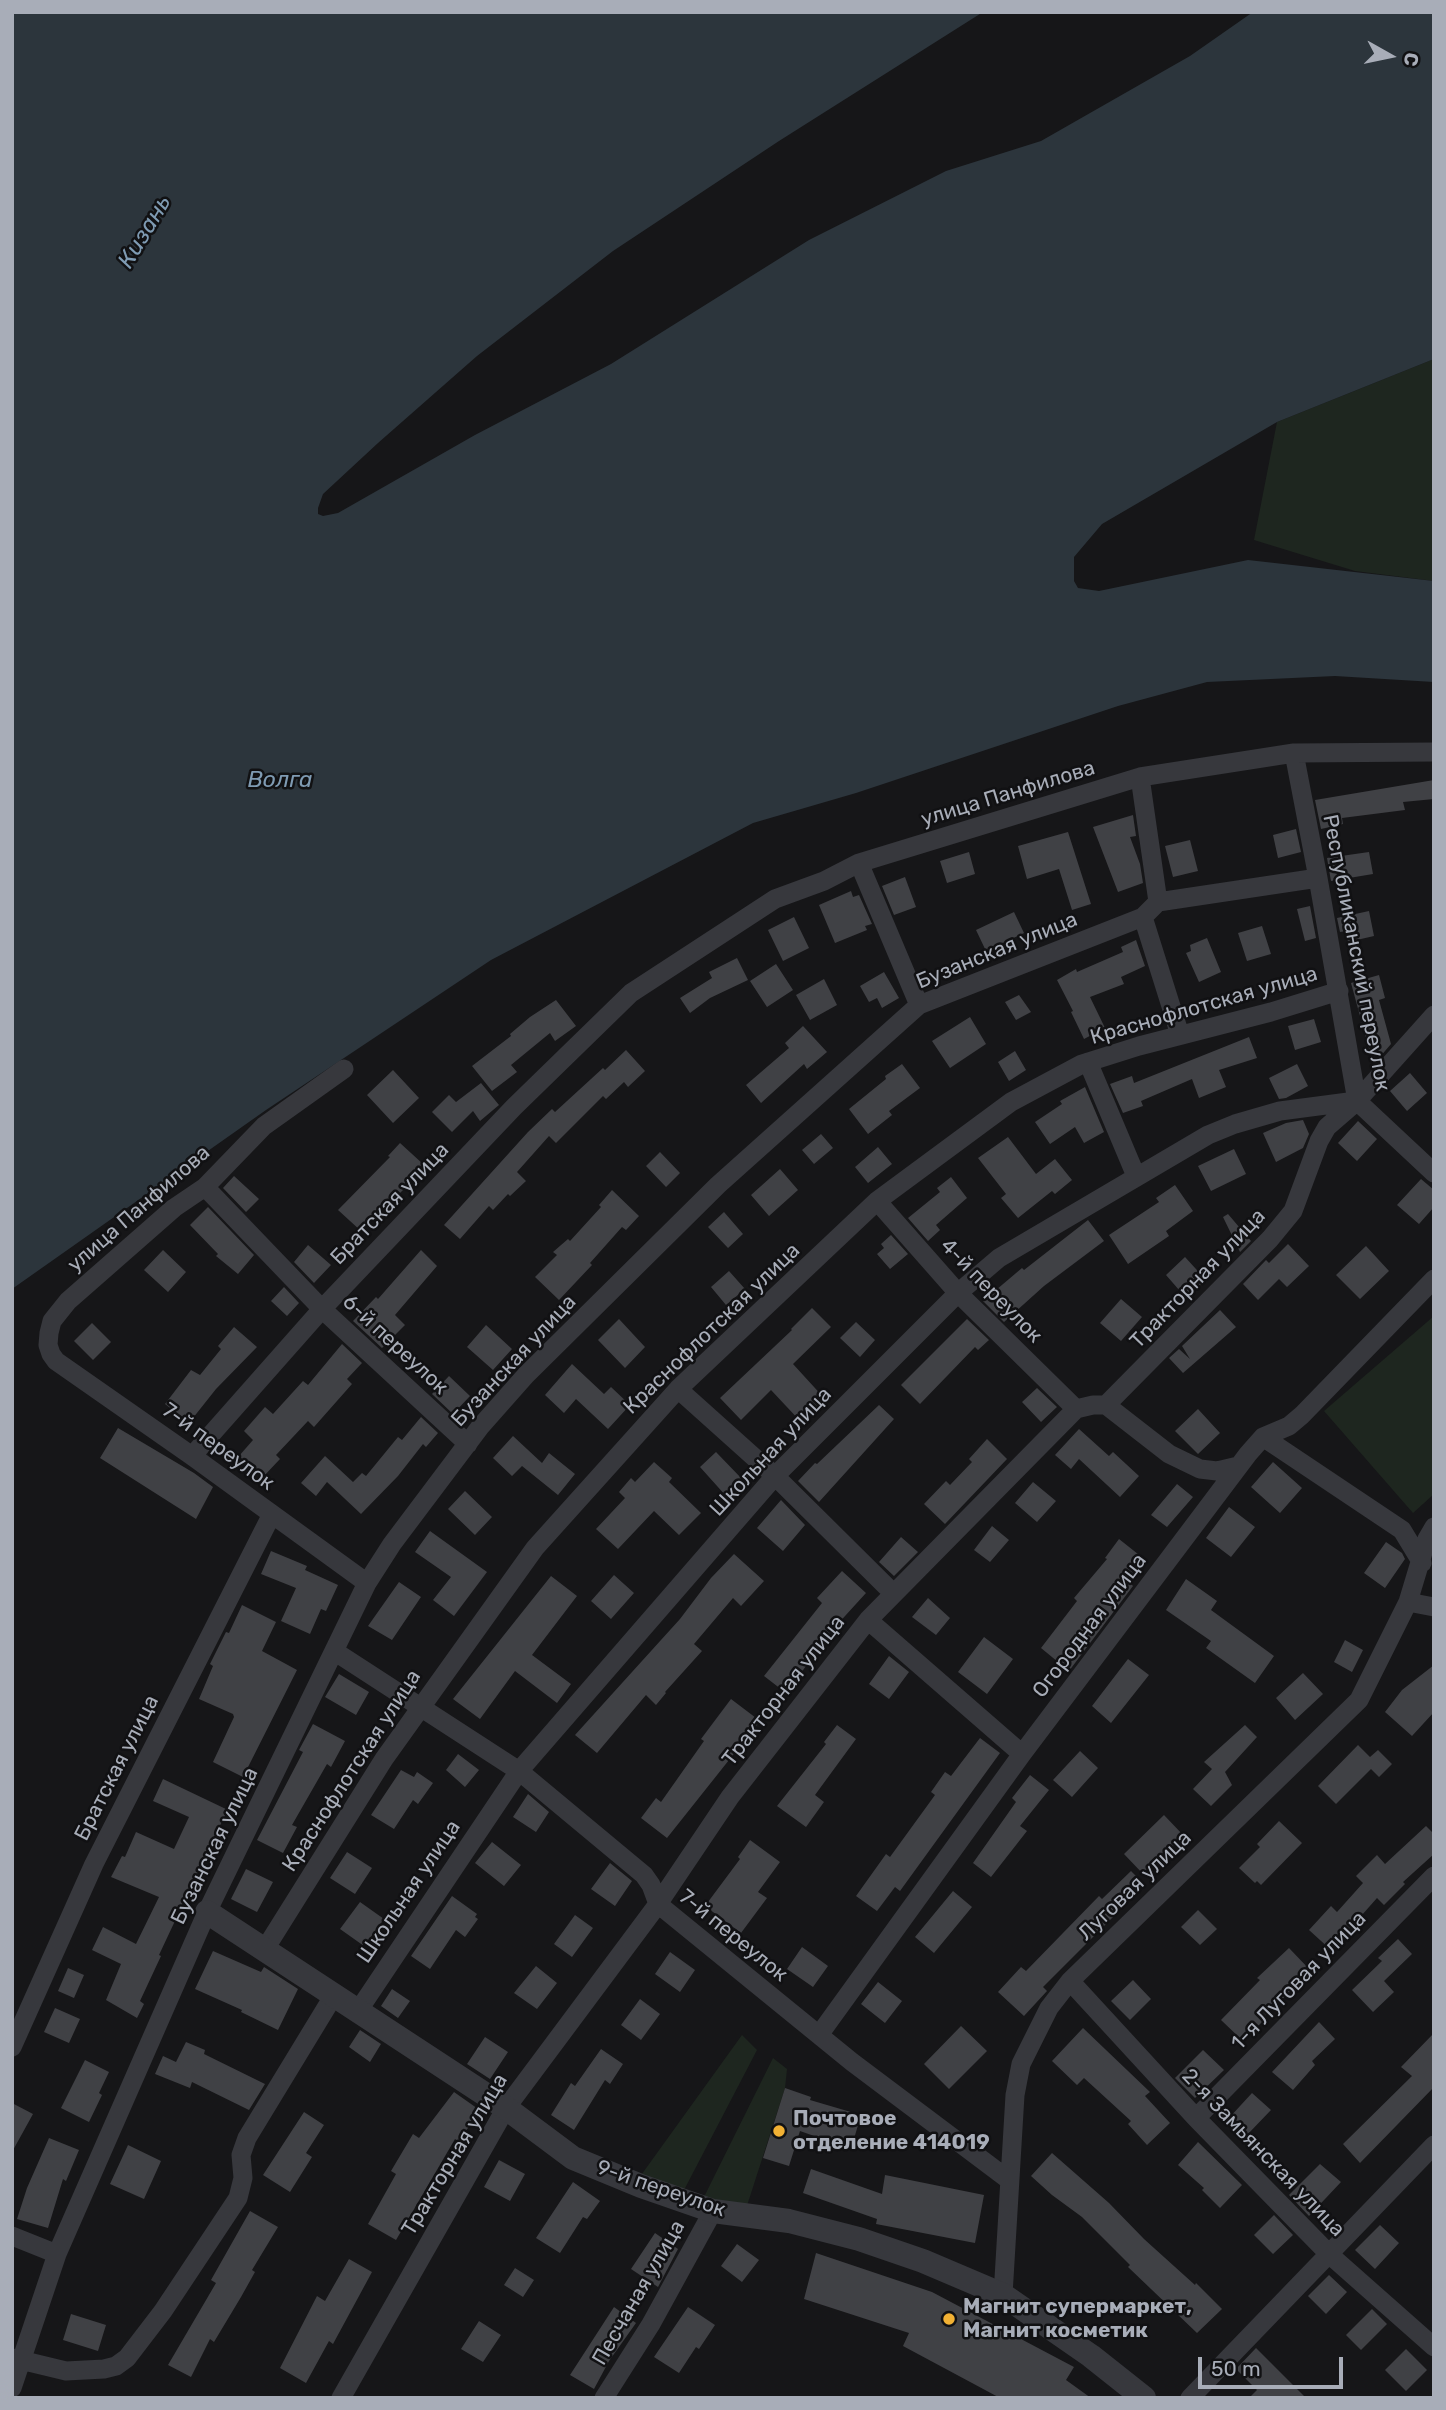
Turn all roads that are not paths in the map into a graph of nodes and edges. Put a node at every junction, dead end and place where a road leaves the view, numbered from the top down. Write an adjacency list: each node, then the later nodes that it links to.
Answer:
1 (1434, 752): 2 (street, улица Панфилова)
2 (1294, 753): 3 (street, улица Панфилова); 5 (street, Республиканский переулок)
3 (1140, 777): 4 (street, улица Панфилова); 6 (street)
4 (859, 863): 9 (street, улица Панфилова); 10 (street)
5 (1318, 878): 6 (street); 8 (street, Республиканский переулок)
6 (1158, 902): 7 (street, Бузанская улица)
7 (1143, 917): 10 (street, Бузанская улица); 12 (street)
8 (1339, 991): 12 (street, Краснофлотская улица); 15 (street, Республиканский переулок)
9 (631, 993): 22 (street, Братская улица)
10 (919, 1005): 28 (street, Бузанская улица)
11 (1434, 1015): 15 (street, Тракторная улица)
12 (1180, 1035): 13 (street, Краснофлотская улица)
13 (1088, 1062): 17 (street); 19 (street, Краснофлотская улица)
14 (344, 1069): 18 (street, улица Панфилова)
15 (1357, 1101): 16 (street, Республиканский переулок); 17 (street, Школьная улица); 25 (street, Тракторная улица)
16 (1434, 1173)
17 (1136, 1176): 21 (street, Школьная улица)
18 (205, 1187): 22 (street, 6-й переулок); 23 (street, улица Панфилова)
19 (877, 1201): 21 (street, 4-й переулок); 24 (street, Краснофлотская улица)
20 (1434, 1279): 27 (street, Огородная улица)
21 (958, 1293): 26 (street, 4-й переулок); 31 (street, Школьная улица)
22 (322, 1309): 28 (street, 6-й переулок); 29 (street, Братская улица)
23 (48, 1345): 29 (street, 7-й переулок)
24 (678, 1389): 31 (street); 41 (street, Краснофлотская улица)
25 (1106, 1405): 26 (street); 30 (street)
26 (1076, 1409): 36 (street, Тракторная улица)
27 (1263, 1437): 30 (street, Огородная улица); 34 (street)
28 (468, 1444): 35 (street, Бузанская улица)
29 (192, 1456): 32 (street, 7-й переулок)
30 (1238, 1466): 42 (street, Огородная улица)
31 (775, 1476): 36 (street); 43 (street, Школьная улица)
32 (272, 1514): 35 (street, 7-й переулок); 52 (street, Братская улица)
33 (1434, 1527): 34 (street, Луговая улица)
34 (1422, 1563): 37 (street, Луговая улица)
35 (367, 1583): 40 (street, Бузанская улица)
36 (893, 1593): 39 (street, Тракторная улица)
37 (1408, 1602): 38 (street); 48 (street, Луговая улица)
38 (1434, 1607)
39 (868, 1620): 42 (street); 45 (street, Тракторная улица)
40 (334, 1651): 41 (street, 7-й переулок); 46 (street, Бузанская улица)
41 (420, 1707): 43 (street, 7-й переулок); 47 (street, Краснофлотская улица)
42 (1022, 1754): 51 (street, Огородная улица)
43 (519, 1771): 45 (street, 7-й переулок); 50 (street, Школьная улица)
44 (1434, 1876): 54 (street, 1-я Луговая улица)
45 (658, 1904): 51 (street, 7-й переулок); 53 (street, Тракторная улица)
46 (207, 1912): 47 (street, 9-й переулок); 59 (street, Бузанская улица)
47 (265, 1949): 49 (street, 9-й переулок)
48 (1070, 1981): 54 (street, 2-я Замьянская улица); 56 (street, Луговая улица)
49 (334, 1995): 50 (street, 9-й переулок); 63 (street)
50 (358, 2011): 53 (street, 9-й переулок)
51 (819, 2035): 56 (street, 7-й переулок)
52 (12, 2047)
53 (506, 2108): 57 (street, 9-й переулок); 65 (street, Тракторная улица)
54 (1196, 2118): 60 (street, 2-я Замьянская улица)
55 (1434, 2145): 60 (street)
56 (1009, 2180): 61 (street, Луговая улица)
57 (713, 2211): 61 (street, 9-й переулок); 66 (street, Песчаная улица)
58 (12, 2236): 59 (street)
59 (57, 2254): 63 (street)
60 (1330, 2255): 62 (street, 2-я Замьянская улица); 68 (street)
61 (1003, 2295): 67 (street, 9-й переулок)
62 (1434, 2347)
63 (17, 2360): 64 (street)
64 (12, 2388)
65 (341, 2398)
66 (604, 2398)
67 (1144, 2398)
68 (1190, 2398)

